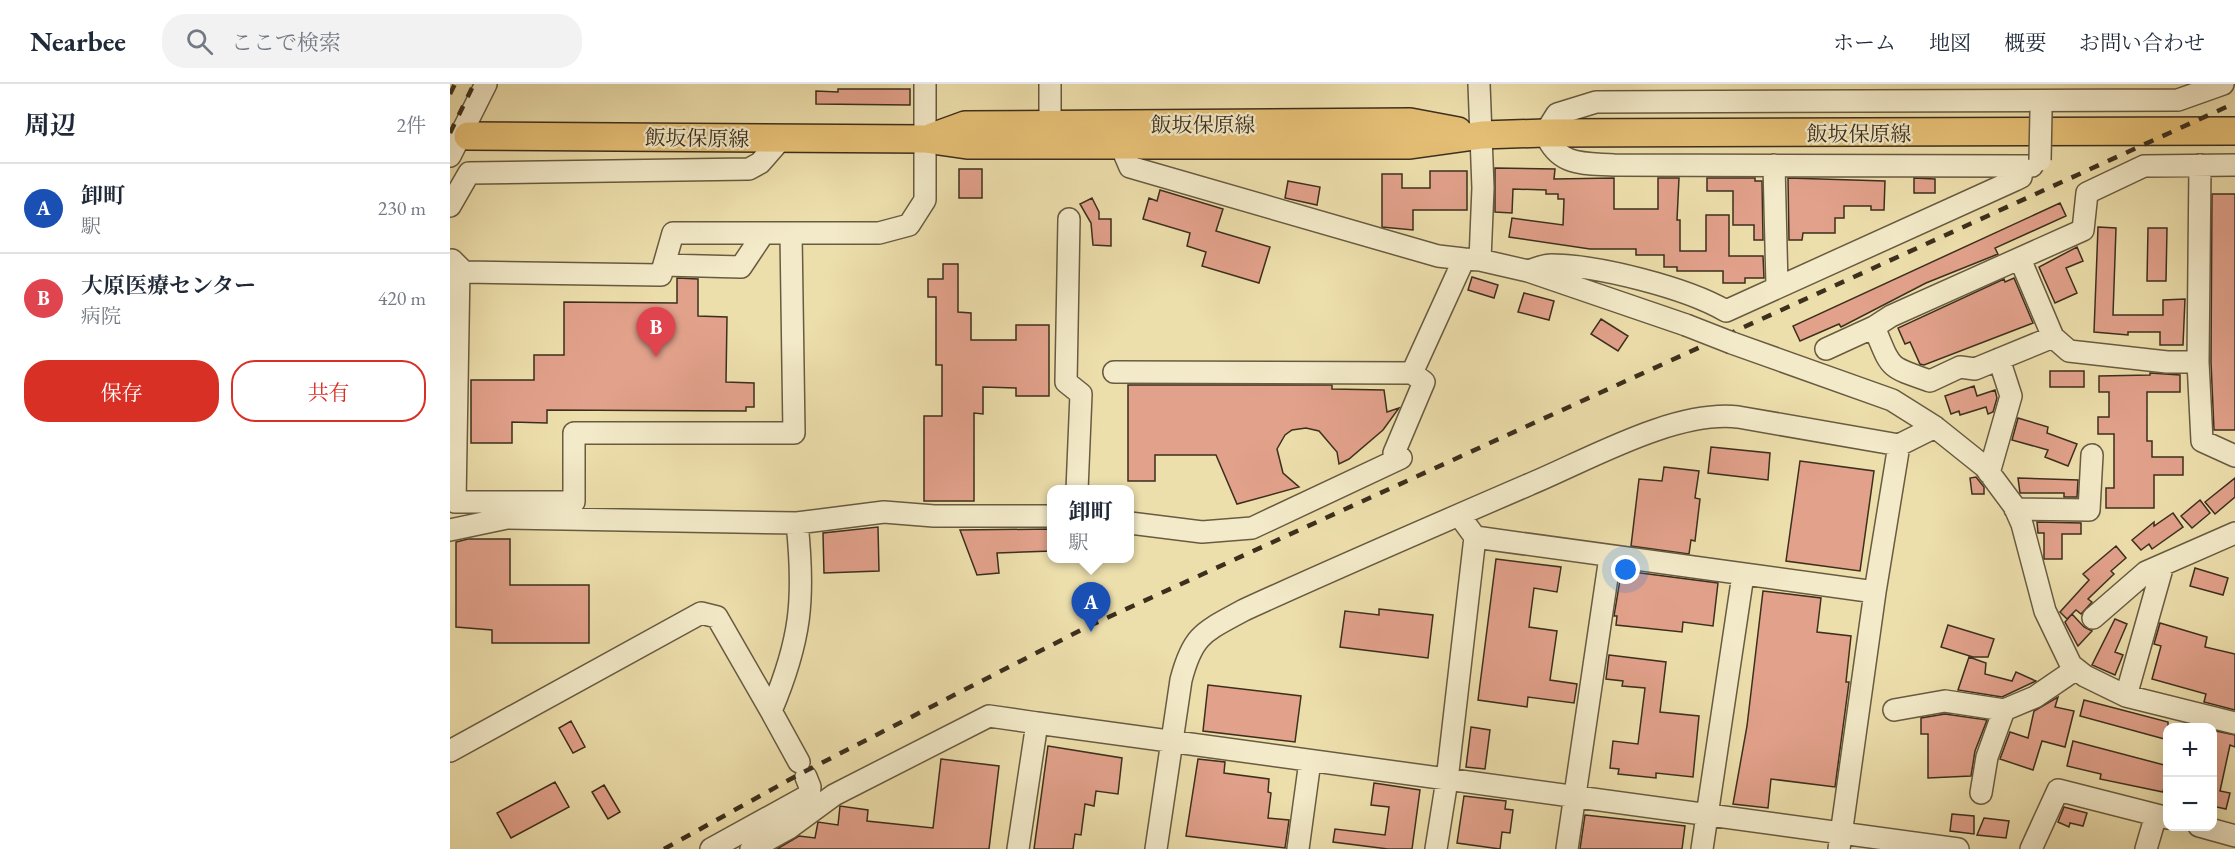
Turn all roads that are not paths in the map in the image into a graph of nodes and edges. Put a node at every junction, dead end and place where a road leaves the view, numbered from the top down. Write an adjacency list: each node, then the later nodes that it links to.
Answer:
1 (486, 84): 16 (street)
2 (925, 84): 14 (street)
3 (1050, 84): 8 (street)
4 (1479, 84): 11 (street)
5 (2223, 84): 7 (street)
6 (1943, 93): 7 (street); 10 (street)
7 (2042, 106): 17 (street, bridge)
8 (1050, 125): 11 (main road, 飯坂保原線); 14 (main road, 飯坂保原線)
9 (2235, 131): 10 (main road, 飯坂保原線)
10 (1545, 133): 11 (main road, 飯坂保原線); 18 (street)
11 (1482, 135): 15 (main road, 飯坂保原線); 25 (street)
12 (468, 136): 13 (main road, 飯坂保原線)
13 (781, 139): 14 (main road, 飯坂保原線); 21 (street)
14 (925, 139): 15 (main road, 飯坂保原線); 24 (street)
15 (1121, 146): 25 (street)
16 (450, 156)
17 (2031, 163): 18 (street); 30 (street)
18 (1774, 165): 30 (street)
19 (2200, 165): 20 (street); 26 (street); 35 (street)
20 (2235, 165)
21 (450, 206)
22 (1069, 219): 43 (street)
23 (763, 234): 24 (street); 28 (street); 28 (street)
24 (791, 234): 27 (street)
25 (1472, 259): 29 (street); 37 (street)
26 (2020, 259): 31 (street); 32 (street)
27 (455, 263): 28 (street)
28 (664, 266)
29 (1528, 272): 30 (street); 38 (street, bridge)
30 (1777, 286)
31 (1874, 327): 33 (street); 34 (street)
32 (2053, 337): 34 (street); 35 (street)
33 (1826, 349)
34 (1999, 359): 42 (street)
35 (2198, 363): 41 (street)
36 (1114, 372): 37 (street)
37 (1412, 373): 48 (street)
38 (1935, 427): 39 (street); 42 (street)
39 (1899, 445): 45 (street); 55 (street)
40 (2092, 455): 44 (street)
41 (2235, 456)
42 (1989, 473): 44 (street)
43 (1077, 485)
44 (2015, 509): 57 (street)
45 (1459, 515): 51 (street); 64 (street)
46 (1047, 516): 47 (street)
47 (797, 523): 49 (street); 61 (street)
48 (1134, 524)
49 (450, 530)
50 (2235, 533): 53 (street)
51 (1475, 537): 52 (street); 67 (street)
52 (1610, 556): 54 (street); 69 (street)
53 (2163, 565): 56 (street); 58 (street)
54 (1743, 576): 55 (street); 70 (street)
55 (1875, 592): 74 (street)
56 (2093, 618)
57 (2076, 669): 58 (street); 60 (street)
58 (2126, 696): 63 (street)
59 (1894, 710): 60 (street)
60 (2004, 710): 68 (street)
61 (771, 711): 65 (street); 75 (street)
62 (1037, 723): 64 (street); 76 (street); 77 (street)
63 (2235, 723)
64 (1172, 742): 66 (street); 78 (street)
65 (450, 751)
66 (1310, 761): 67 (street); 79 (street)
67 (1447, 780): 69 (street); 80 (street)
68 (1981, 793)
69 (1574, 797): 70 (street); 81 (street)
70 (1706, 814): 74 (street); 82 (street)
71 (2162, 817): 84 (street); 85 (street)
72 (2217, 831): 73 (street)
73 (2235, 836)
74 (1840, 841): 83 (street)
75 (711, 849)
76 (751, 849)
77 (1018, 849)
78 (1156, 849)
79 (1298, 849)
80 (1436, 849)
81 (1567, 849)
82 (1702, 849)
83 (1958, 849)
84 (2031, 849)
85 (2146, 849)

